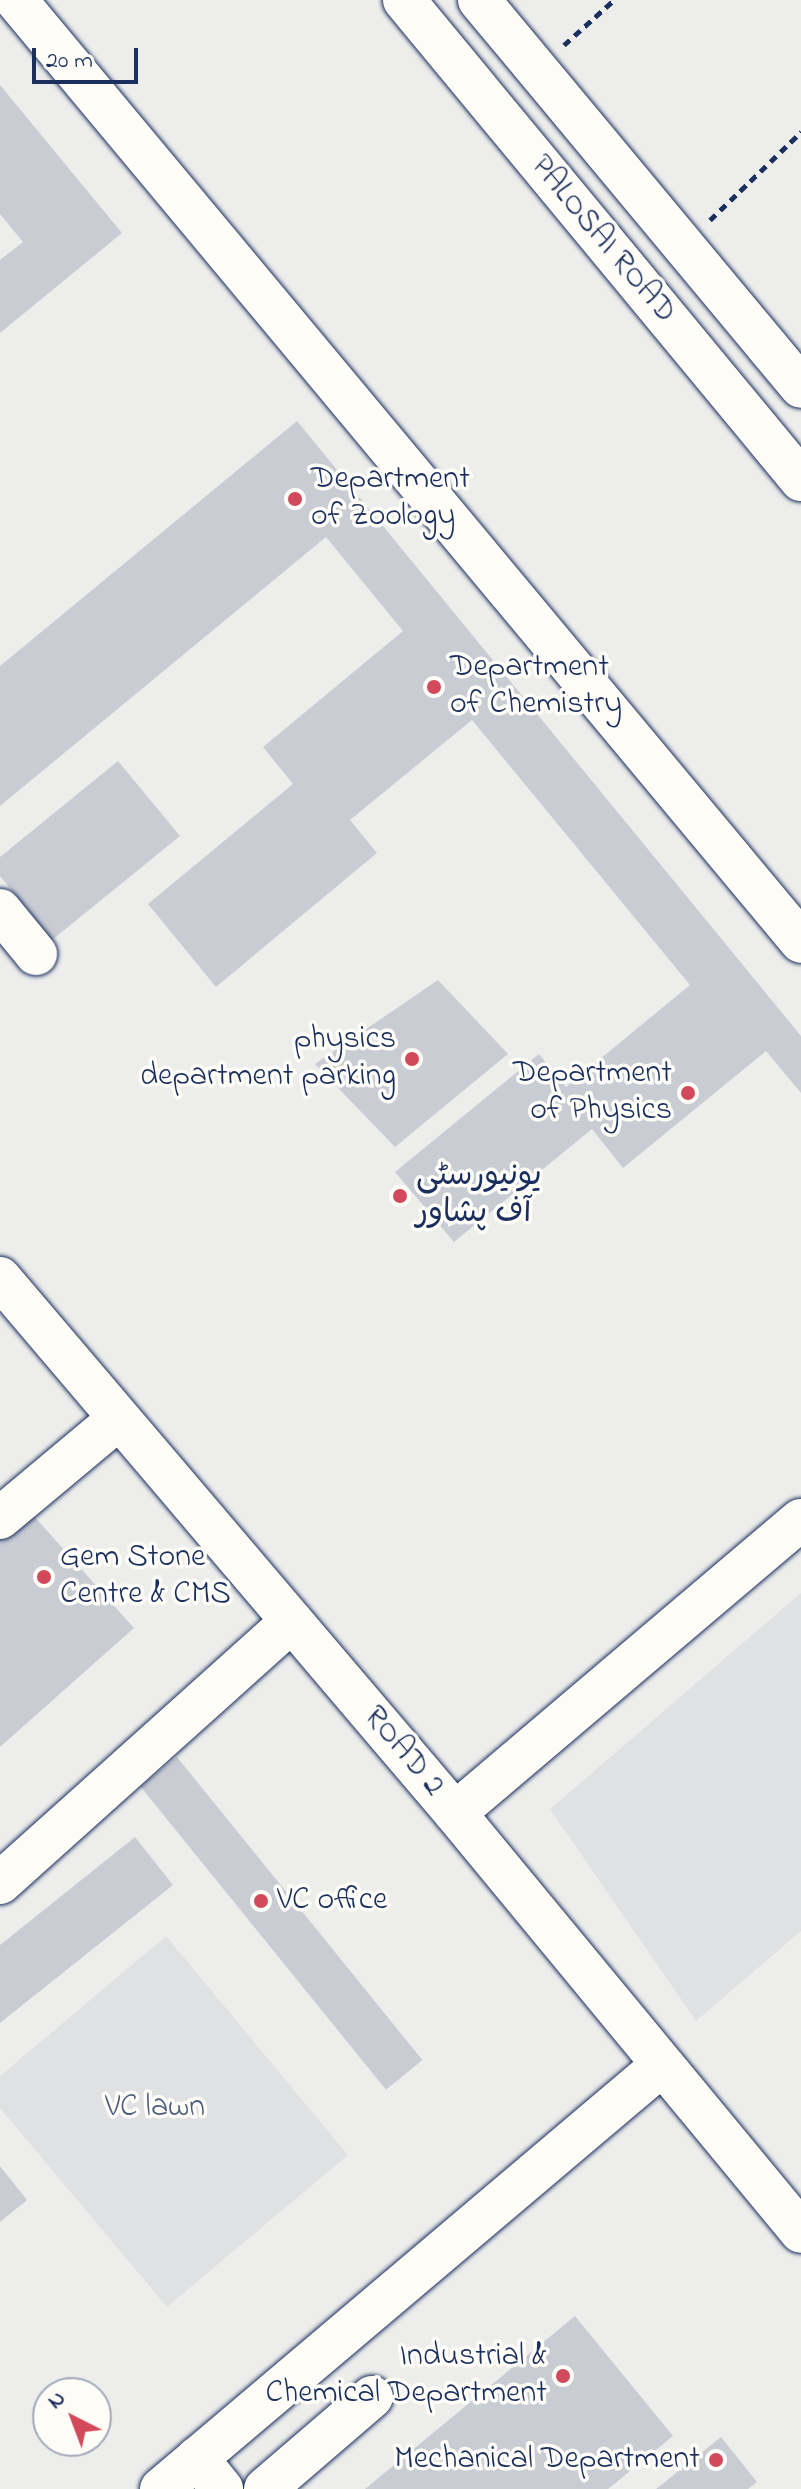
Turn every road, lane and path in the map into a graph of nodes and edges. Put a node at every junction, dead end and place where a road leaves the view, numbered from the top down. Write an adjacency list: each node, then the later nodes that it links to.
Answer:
1 (16, 0): 11 (street)
2 (404, 0): 9 (street, PALOSAI ROAD)
3 (479, 0): 5 (street)
4 (614, 0): 5 (path)
5 (537, 70): 7 (street)
6 (801, 132): 7 (path)
7 (684, 246): 8 (street)
8 (801, 387)
9 (801, 480)
10 (0, 910): 12 (street)
11 (801, 942)
12 (36, 954)
13 (0, 1278): 14 (street, ROAD 2)
14 (117, 1420): 15 (street); 17 (street, ROAD 2)
15 (0, 1518)
16 (801, 1520): 18 (street)
17 (292, 1621): 18 (street, ROAD 2); 19 (street)
18 (455, 1813): 20 (street, ROAD 2)
19 (0, 1883)
20 (662, 2065): 21 (street, ROAD 2); 23 (street)
21 (801, 2232)
22 (372, 2397): 25 (street)
23 (210, 2474): 24 (street)
24 (161, 2489)
25 (265, 2489)

